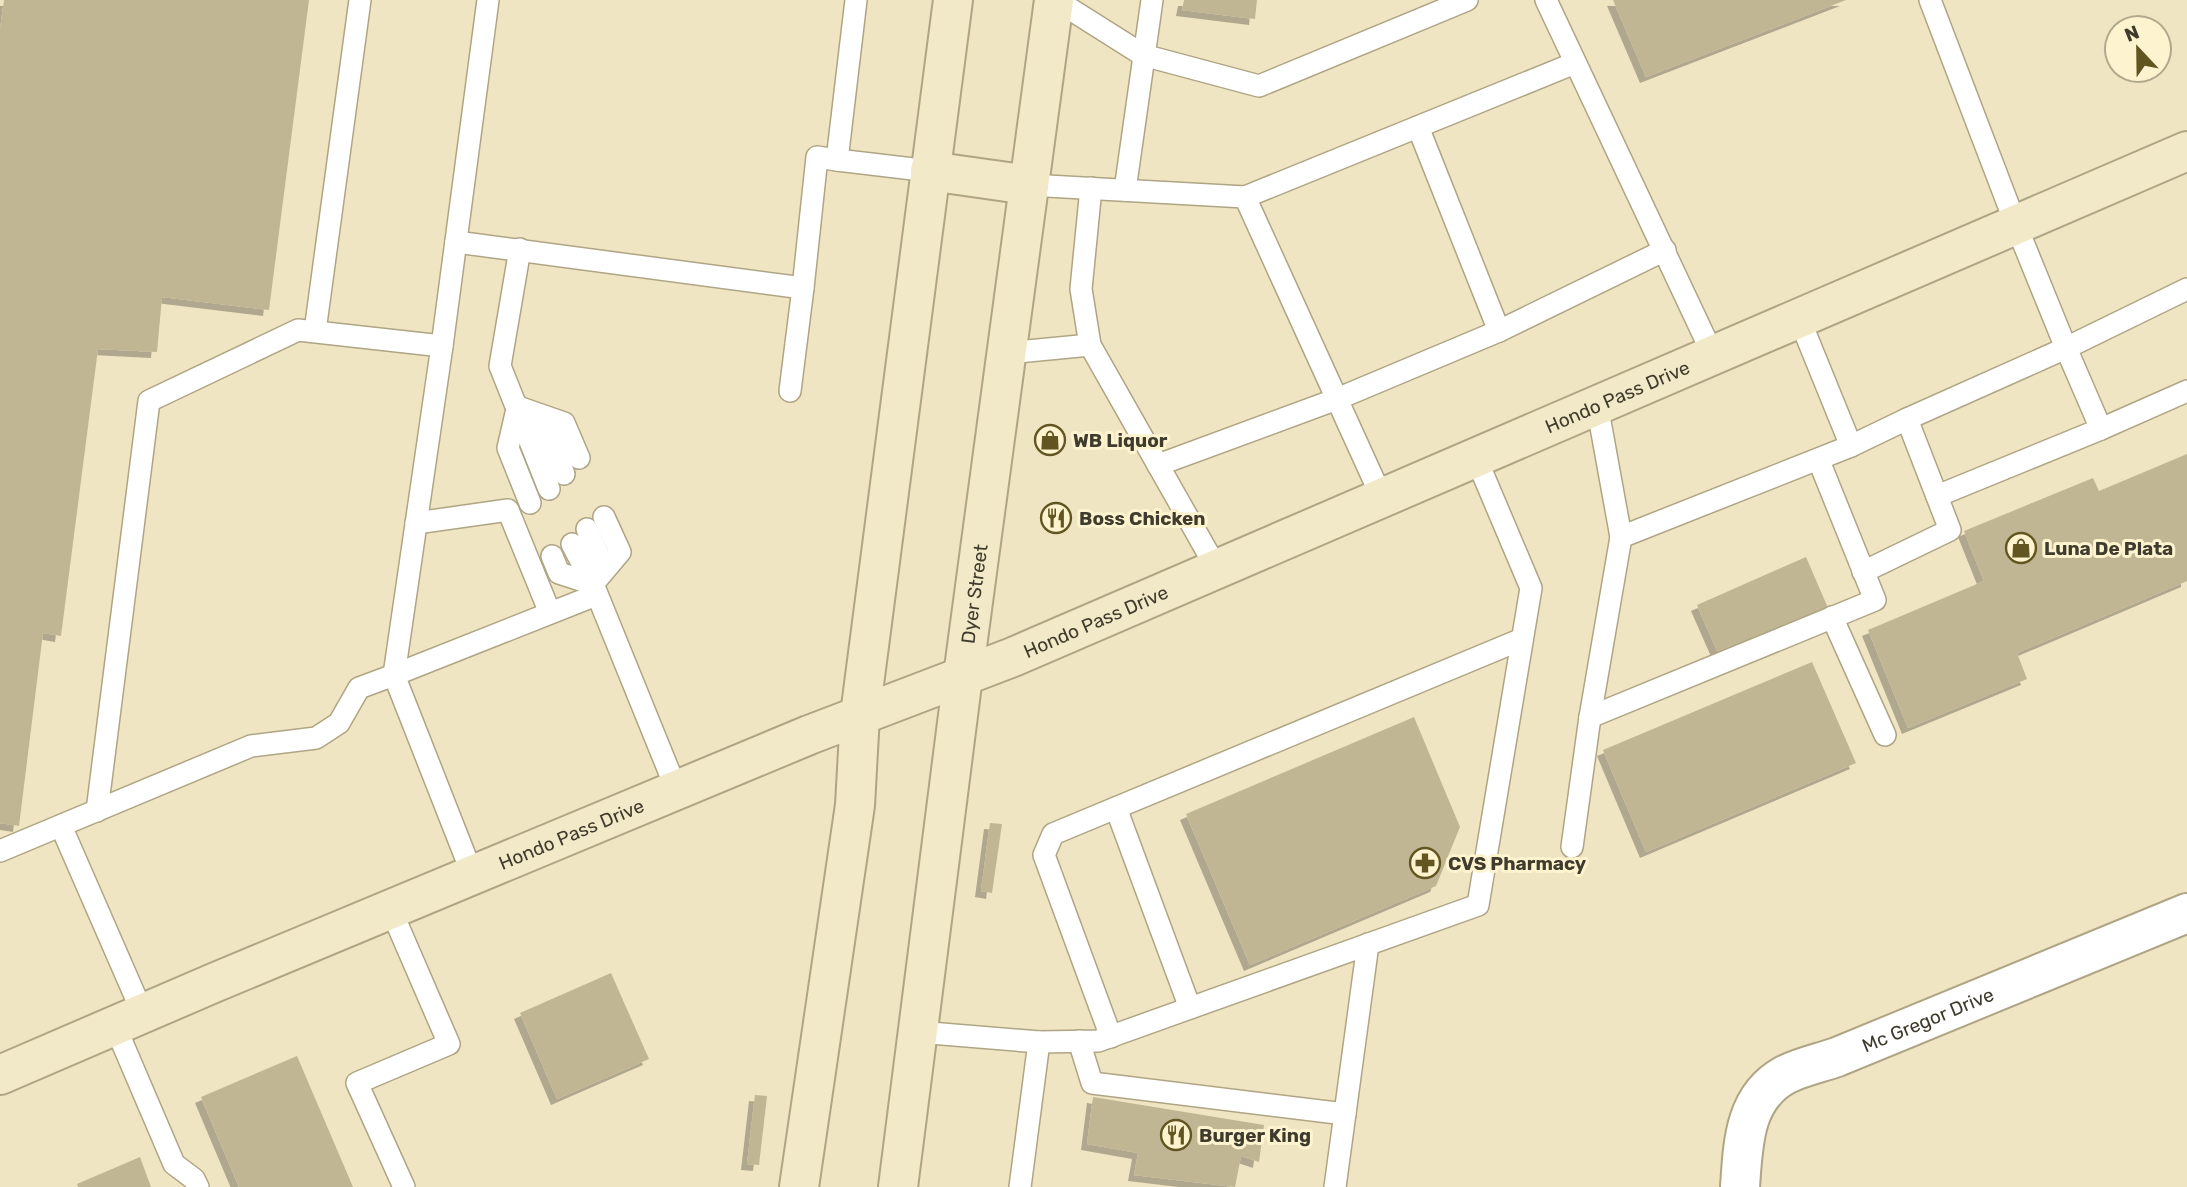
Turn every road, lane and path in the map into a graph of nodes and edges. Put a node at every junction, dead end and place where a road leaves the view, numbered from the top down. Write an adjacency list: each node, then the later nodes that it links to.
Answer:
1 (360, 0): 27 (lane)
2 (488, 0): 21 (lane)
3 (856, 0): 14 (lane)
4 (953, 0): 15 (main road)
5 (1055, 0): 10 (lane); 16 (main road, Dyer Street)
6 (1152, 0): 10 (lane)
7 (1467, 0): 10 (lane)
8 (1546, 0): 11 (lane)
9 (1930, 0): 20 (lane)
10 (1143, 55): 18 (lane)
11 (1576, 63): 12 (lane); 23 (lane)
12 (1418, 127): 19 (lane); 28 (lane)
13 (2186, 153): 20 (main road, Hondo Pass Drive)
14 (836, 160): 15 (lane); 24 (lane)
15 (930, 171): 16 (main road); 61 (main road)
16 (1029, 185): 17 (lane); 32 (main road, Dyer Street)
17 (1091, 188): 18 (lane); 29 (lane)
18 (1125, 190): 19 (lane)
19 (1245, 197): 36 (lane)
20 (2016, 225): 26 (main road, Hondo Pass Drive); 31 (lane)
21 (456, 242): 22 (lane); 30 (lane)
22 (520, 250): 24 (lane); 38 (lane)
23 (1665, 250): 28 (lane); 33 (lane)
24 (803, 288): 34 (lane)
25 (2187, 289): 31 (lane)
26 (1799, 318): 33 (main road, Hondo Pass Drive); 41 (lane)
27 (315, 331): 30 (lane); 66 (lane)
28 (1499, 331): 36 (lane)
29 (1090, 345): 32 (lane); 45 (lane)
30 (442, 346): 50 (lane)
31 (2066, 348): 39 (lane); 40 (lane)
32 (1007, 353): 60 (main road, Dyer Street)
33 (1713, 355): 37 (main road, Hondo Pass Drive)
34 (790, 391)
35 (2187, 391): 40 (lane)
36 (1337, 399): 45 (lane); 48 (lane)
37 (1597, 405): 43 (main road, Hondo Pass Drive); 51 (lane)
38 (518, 407): 42 (lane); 46 (lane); 49 (lane)
39 (1907, 419): 41 (lane); 47 (lane)
40 (2101, 429): 47 (lane)
41 (1851, 446): 44 (lane)
42 (579, 458)
43 (1476, 458): 48 (main road, Hondo Pass Drive); 58 (lane)
44 (1819, 461): 51 (lane); 54 (lane)
45 (1157, 465): 53 (lane)
46 (556, 481)
47 (1937, 496): 54 (lane)
48 (1381, 498): 53 (main road, Hondo Pass Drive)
49 (530, 503)
50 (416, 523): 56 (lane); 59 (lane)
51 (1621, 537): 62 (lane)
52 (552, 556): 55 (lane)
53 (1217, 569): 60 (main road, Hondo Pass Drive)
54 (1863, 572): 57 (lane)
55 (595, 589): 55 (lane); 56 (lane); 64 (lane)
56 (550, 613): 59 (lane)
57 (1832, 617): 62 (lane); 63 (lane)
58 (1522, 639): 65 (lane); 73 (lane)
59 (394, 675): 66 (lane); 70 (lane)
60 (963, 676): 61 (main road, Hondo Pass Drive); 76 (main road, Dyer Street)
61 (860, 715): 64 (main road, Hondo Pass Drive); 86 (main road)
62 (1590, 717): 68 (lane)
63 (1885, 735)
64 (677, 791): 70 (main road, Hondo Pass Drive)
65 (1116, 808): 74 (lane); 77 (lane)
66 (97, 811): 67 (lane)
67 (61, 826): 69 (lane); 75 (lane)
68 (1573, 847)
69 (0, 851)
70 (473, 876): 71 (main road, Hondo Pass Drive)
71 (391, 910): 75 (main road, Hondo Pass Drive); 85 (lane)
72 (2183, 923): 90 (street, Mc Gregor Drive)
73 (1368, 944): 74 (lane); 81 (lane)
74 (1190, 1008): 77 (lane)
75 (129, 1020): 80 (main road, Hondo Pass Drive); 82 (lane)
76 (918, 1032): 79 (lane); 87 (main road, Dyer Street)
77 (1111, 1037): 78 (lane)
78 (1079, 1041): 79 (lane); 81 (lane)
79 (1040, 1042): 88 (lane)
80 (0, 1075)
81 (1345, 1114): 89 (lane)
82 (174, 1164): 83 (lane); 84 (lane)
83 (172, 1187)
84 (198, 1187)
85 (404, 1187)
86 (799, 1187)
87 (898, 1187)
88 (1020, 1187)
89 (1335, 1187)
90 (1740, 1187)

